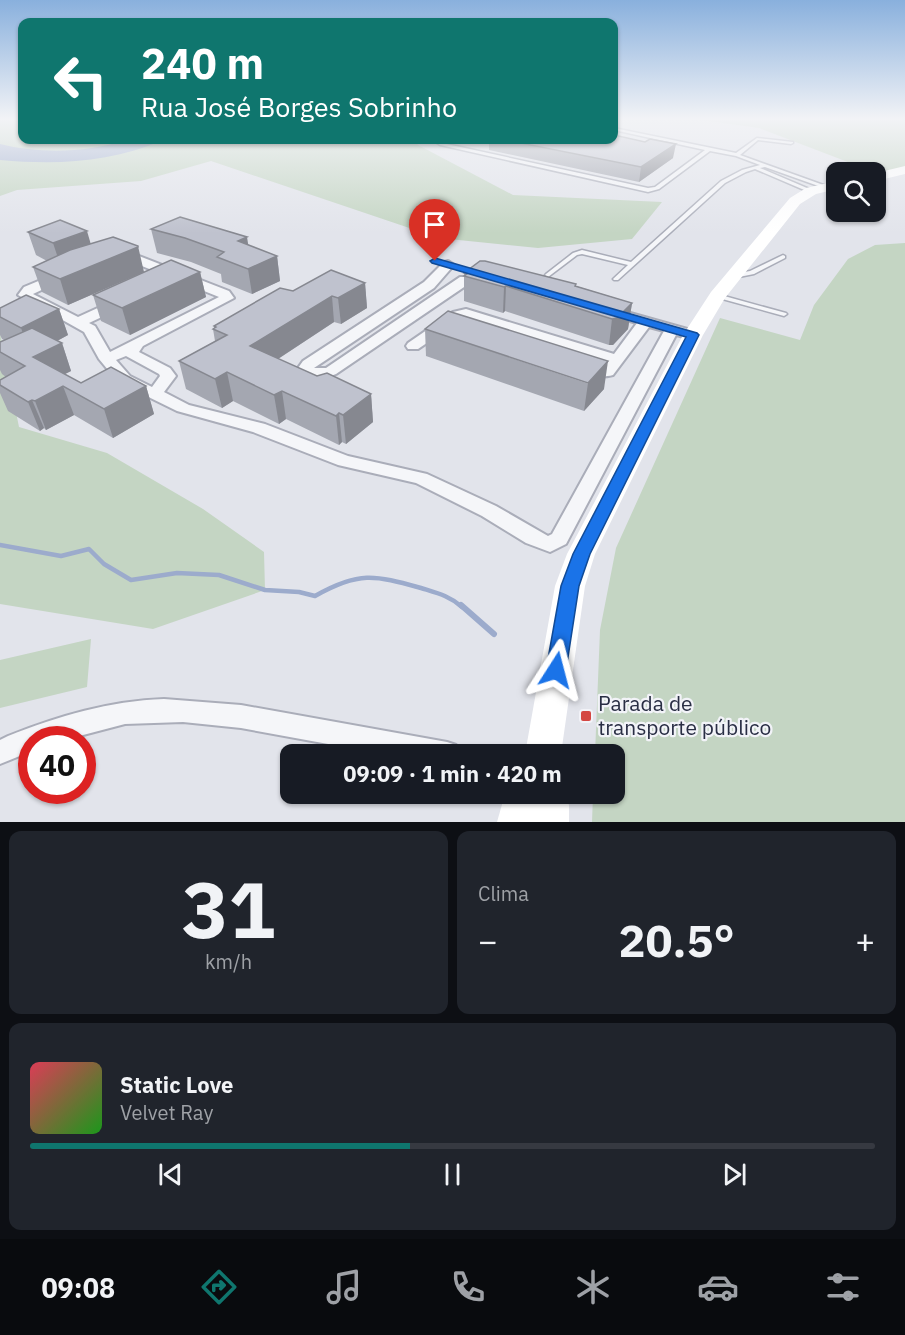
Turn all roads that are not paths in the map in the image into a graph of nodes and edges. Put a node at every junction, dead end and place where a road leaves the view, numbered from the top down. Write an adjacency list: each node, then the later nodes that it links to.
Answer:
1 (496, 156): 2 (lane)
2 (699, 156)
3 (733, 156): 6 (lane)
4 (741, 156): 5 (lane)
5 (766, 165): 6 (lane); 9 (lane)
6 (755, 167): 11 (lane); 14 (lane)
7 (905, 170): 8 (street)
8 (886, 175)
9 (826, 184)
10 (826, 188): 11 (street)
11 (807, 193): 19 (street)
12 (108, 256): 16 (street)
13 (783, 257): 19 (lane)
14 (632, 264): 18 (lane); 20 (lane)
15 (69, 272): 29 (street)
16 (173, 274): 22 (street); 34 (street)
17 (480, 274): 23 (street)
18 (548, 276)
19 (733, 276): 26 (street)
20 (616, 279)
21 (465, 280): 24 (street)
22 (154, 283)
23 (429, 285): 24 (street); 24 (street)
24 (448, 292)
25 (129, 294): 29 (street)
26 (717, 296): 28 (lane); 33 (street)
27 (600, 309): 30 (street)
28 (784, 314)
29 (74, 320): 36 (street)
30 (646, 321): 33 (street); 37 (street)
31 (446, 323): 32 (street); 35 (street); 37 (street)
32 (468, 330)
33 (682, 332): 39 (street); 41 (street)
34 (138, 343): 36 (street); 39 (street)
35 (413, 346)
36 (107, 359): 39 (street)
37 (618, 360): 38 (street)
38 (575, 365)
39 (155, 393)
40 (392, 744): 42 (street)
41 (545, 744)
42 (0, 752)
43 (520, 804): 45 (street)
44 (549, 804): 46 (street)
45 (516, 822)
46 (550, 822)

